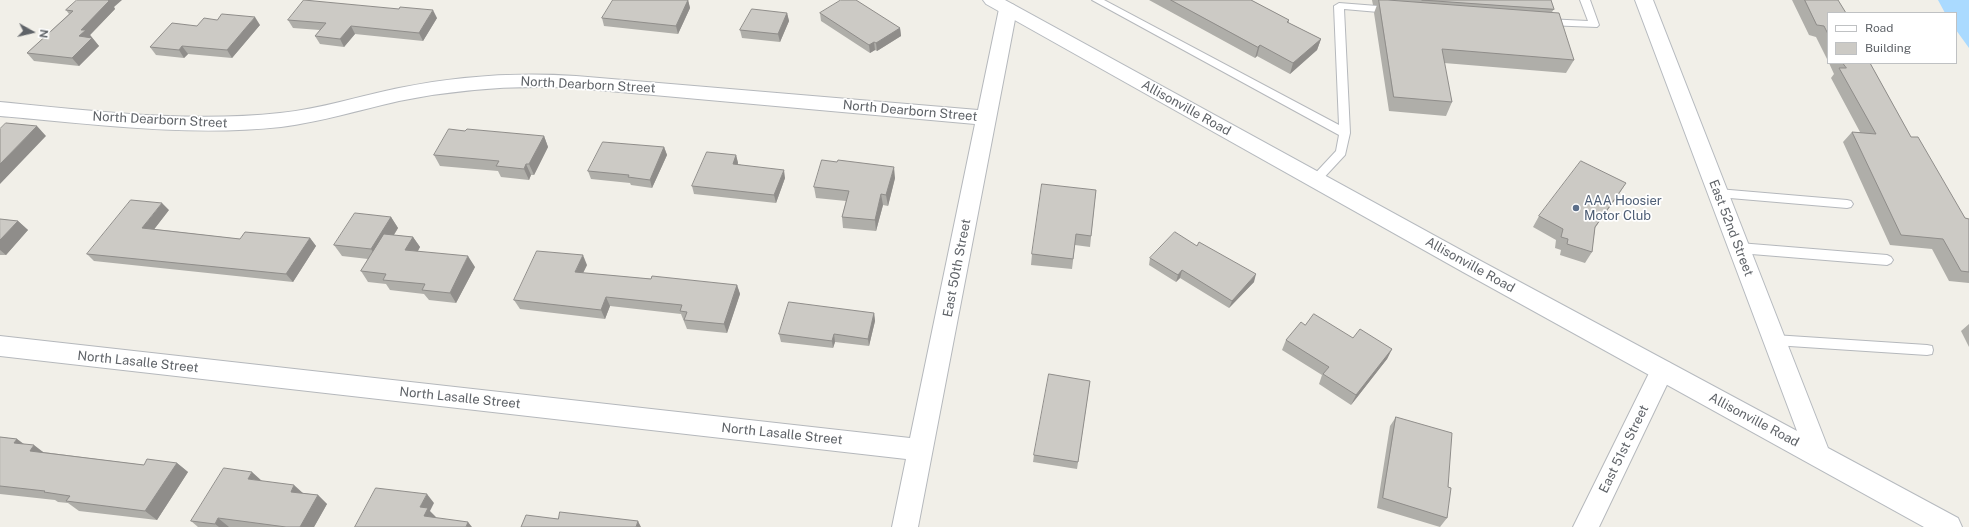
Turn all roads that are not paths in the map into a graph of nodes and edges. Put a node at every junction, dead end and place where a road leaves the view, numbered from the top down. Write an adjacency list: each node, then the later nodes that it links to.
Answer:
1 (1097, 0): 9 (lane)
2 (1585, 0): 6 (lane)
3 (1644, 0): 11 (street, East 52nd Street)
4 (1000, 5): 8 (street, East 50th Street); 10 (street, Allisonville Road)
5 (1402, 11): 9 (lane)
6 (1538, 21)
7 (0, 109): 8 (street, North Dearborn Street)
8 (987, 118): 19 (street, East 50th Street)
9 (1346, 133): 10 (lane)
10 (1315, 180): 18 (street, Allisonville Road)
11 (1718, 193): 12 (lane); 13 (street, East 52nd Street)
12 (1847, 204)
13 (1739, 248): 14 (lane); 15 (street, East 52nd Street)
14 (1887, 260)
15 (1774, 340): 17 (lane); 20 (street, East 52nd Street)
16 (0, 346): 19 (street, North Lasalle Street)
17 (1927, 350)
18 (1662, 370): 20 (street, Allisonville Road); 22 (street, East 51st Street)
19 (921, 450): 21 (street, East 50th Street)
20 (1818, 455): 23 (street, Allisonville Road)
21 (905, 527)
22 (1586, 527)
23 (1949, 527)

